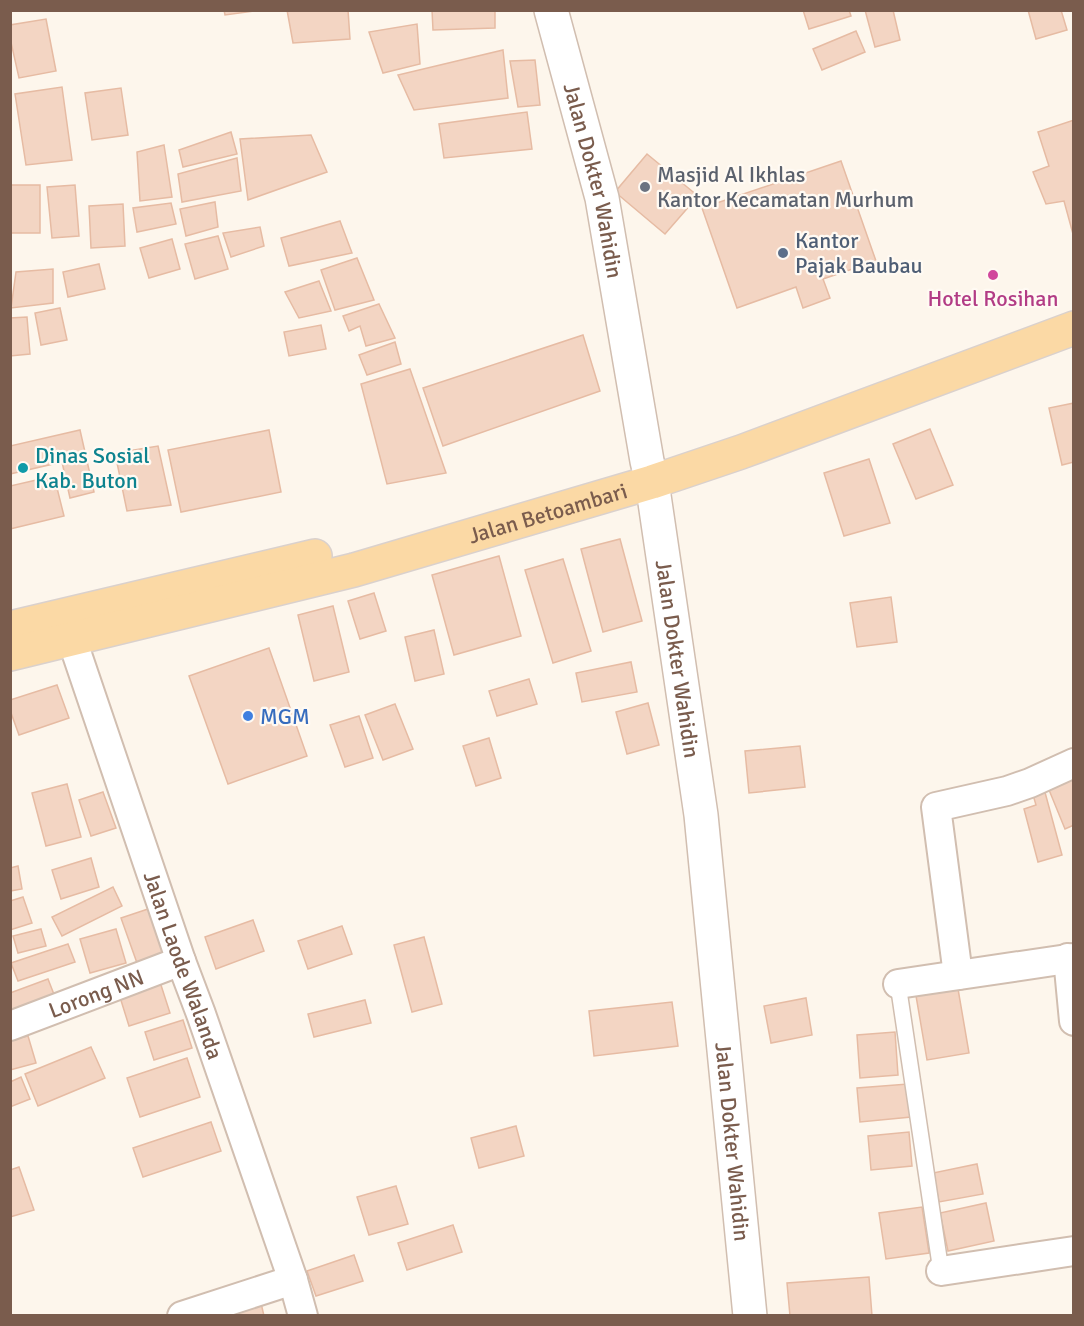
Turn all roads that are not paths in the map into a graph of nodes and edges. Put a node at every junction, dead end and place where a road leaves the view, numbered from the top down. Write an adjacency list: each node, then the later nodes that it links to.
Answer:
1 (551, 10): 4 (street, Jalan Dokter Wahidin)
2 (1074, 306): 4 (main road, Jalan Betoambari)
3 (1074, 328): 4 (main road, Jalan Betoambari)
4 (650, 471): 5 (main road, Jalan Betoambari); 20 (street, Jalan Dokter Wahidin)
5 (67, 627): 6 (main road, Jalan Betoambari); 7 (main road, Jalan Betoambari); 10 (street, Jalan Laode Walanda)
6 (10, 628)
7 (10, 654)
8 (1074, 763): 11 (street)
9 (1071, 958): 11 (street); 13 (street)
10 (181, 961): 14 (street, Lorong NN); 17 (street, Jalan Laode Walanda)
11 (958, 975): 12 (street)
12 (898, 984): 16 (lane)
13 (1074, 1021)
14 (10, 1026)
15 (1074, 1251): 16 (street)
16 (941, 1271)
17 (293, 1280): 18 (street); 19 (street, Jalan Laode Walanda)
18 (182, 1316)
19 (303, 1316)
20 (750, 1316)

